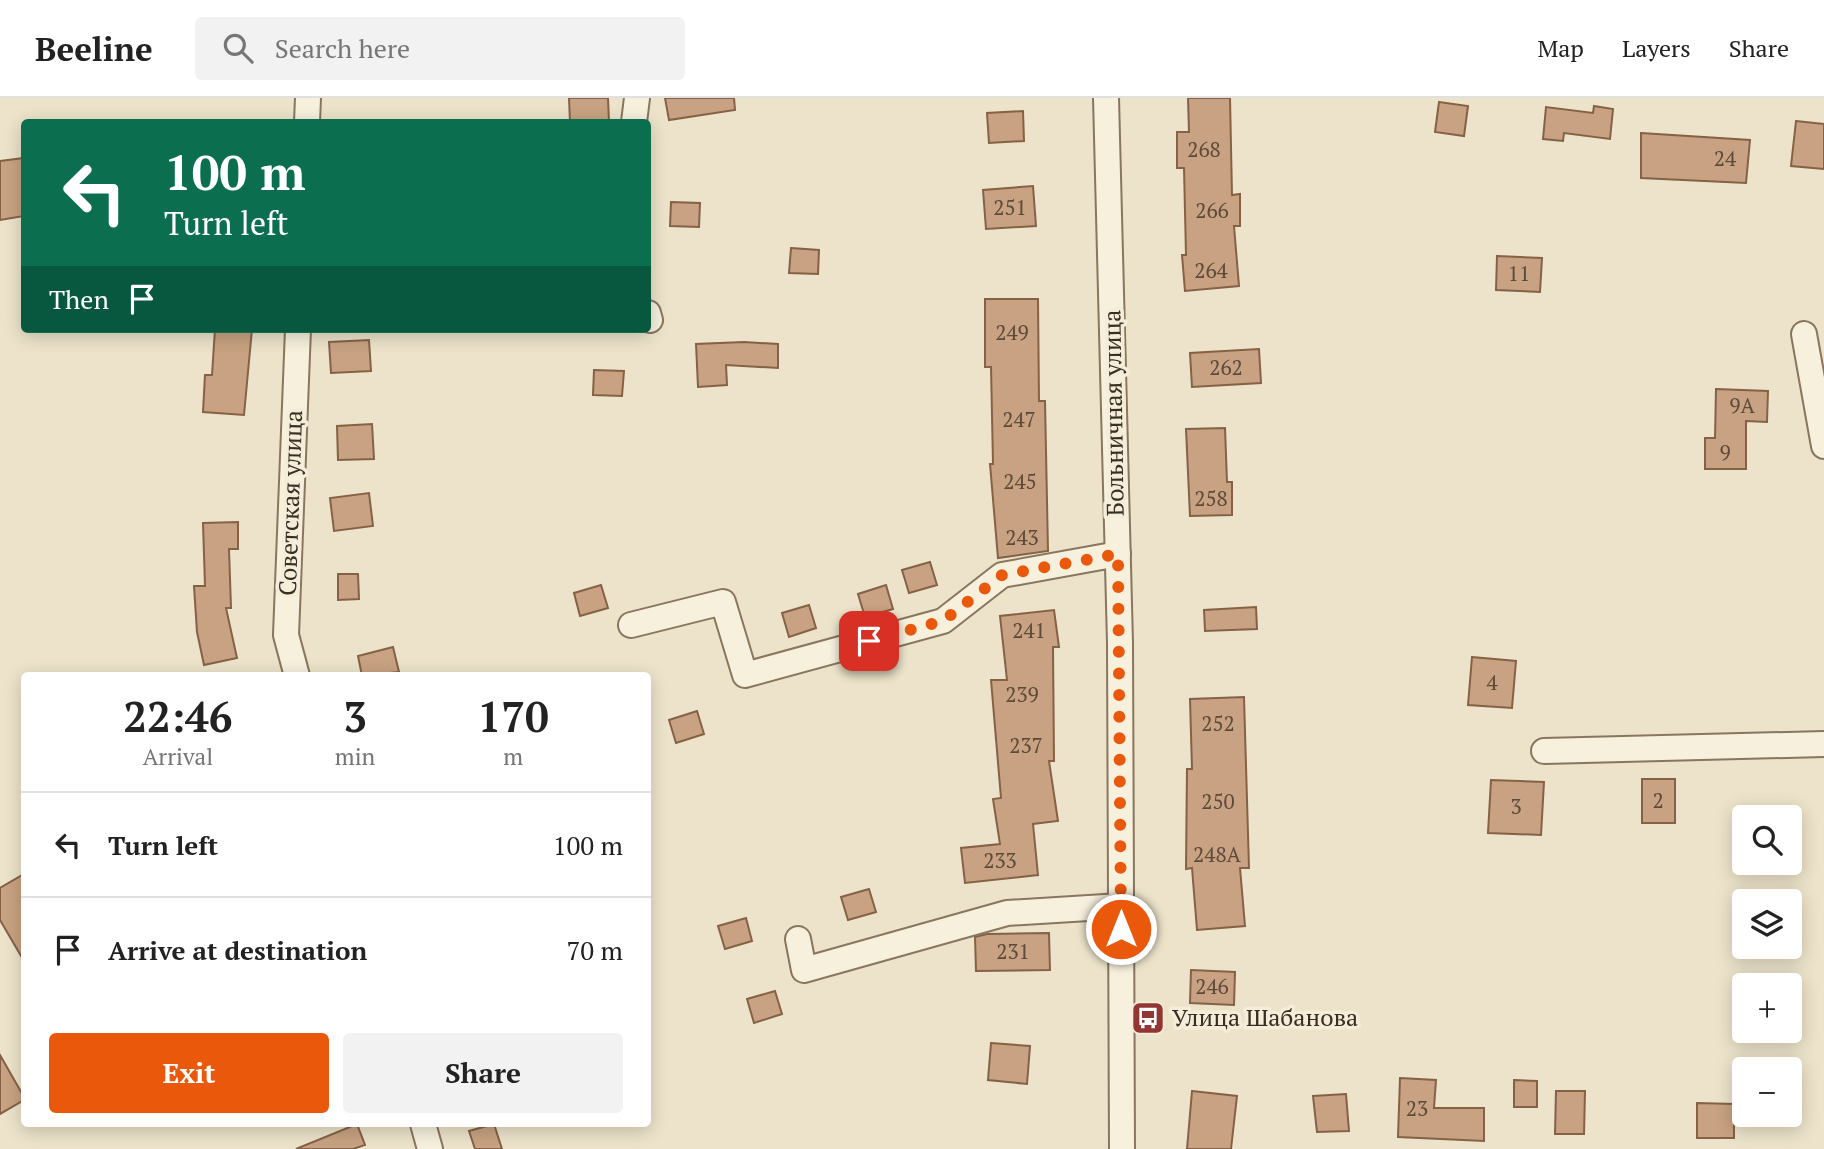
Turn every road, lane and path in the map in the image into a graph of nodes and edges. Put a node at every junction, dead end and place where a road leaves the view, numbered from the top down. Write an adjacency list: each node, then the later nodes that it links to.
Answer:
1 (308, 98): 4 (street)
2 (637, 98): 5 (street)
3 (1106, 98): 9 (street, Больничная улица)
4 (307, 119)
5 (634, 119)
6 (298, 333): 11 (street, Советская улица)
7 (1804, 334): 8 (street)
8 (1824, 446)
9 (1118, 554): 10 (street); 14 (street, Больничная улица)
10 (631, 625)
11 (296, 672)
12 (1824, 744): 13 (street)
13 (1544, 751)
14 (1121, 906): 15 (street); 18 (street, Больничная улица)
15 (798, 939)
16 (424, 1127): 17 (street)
17 (430, 1149)
18 (1122, 1149)

